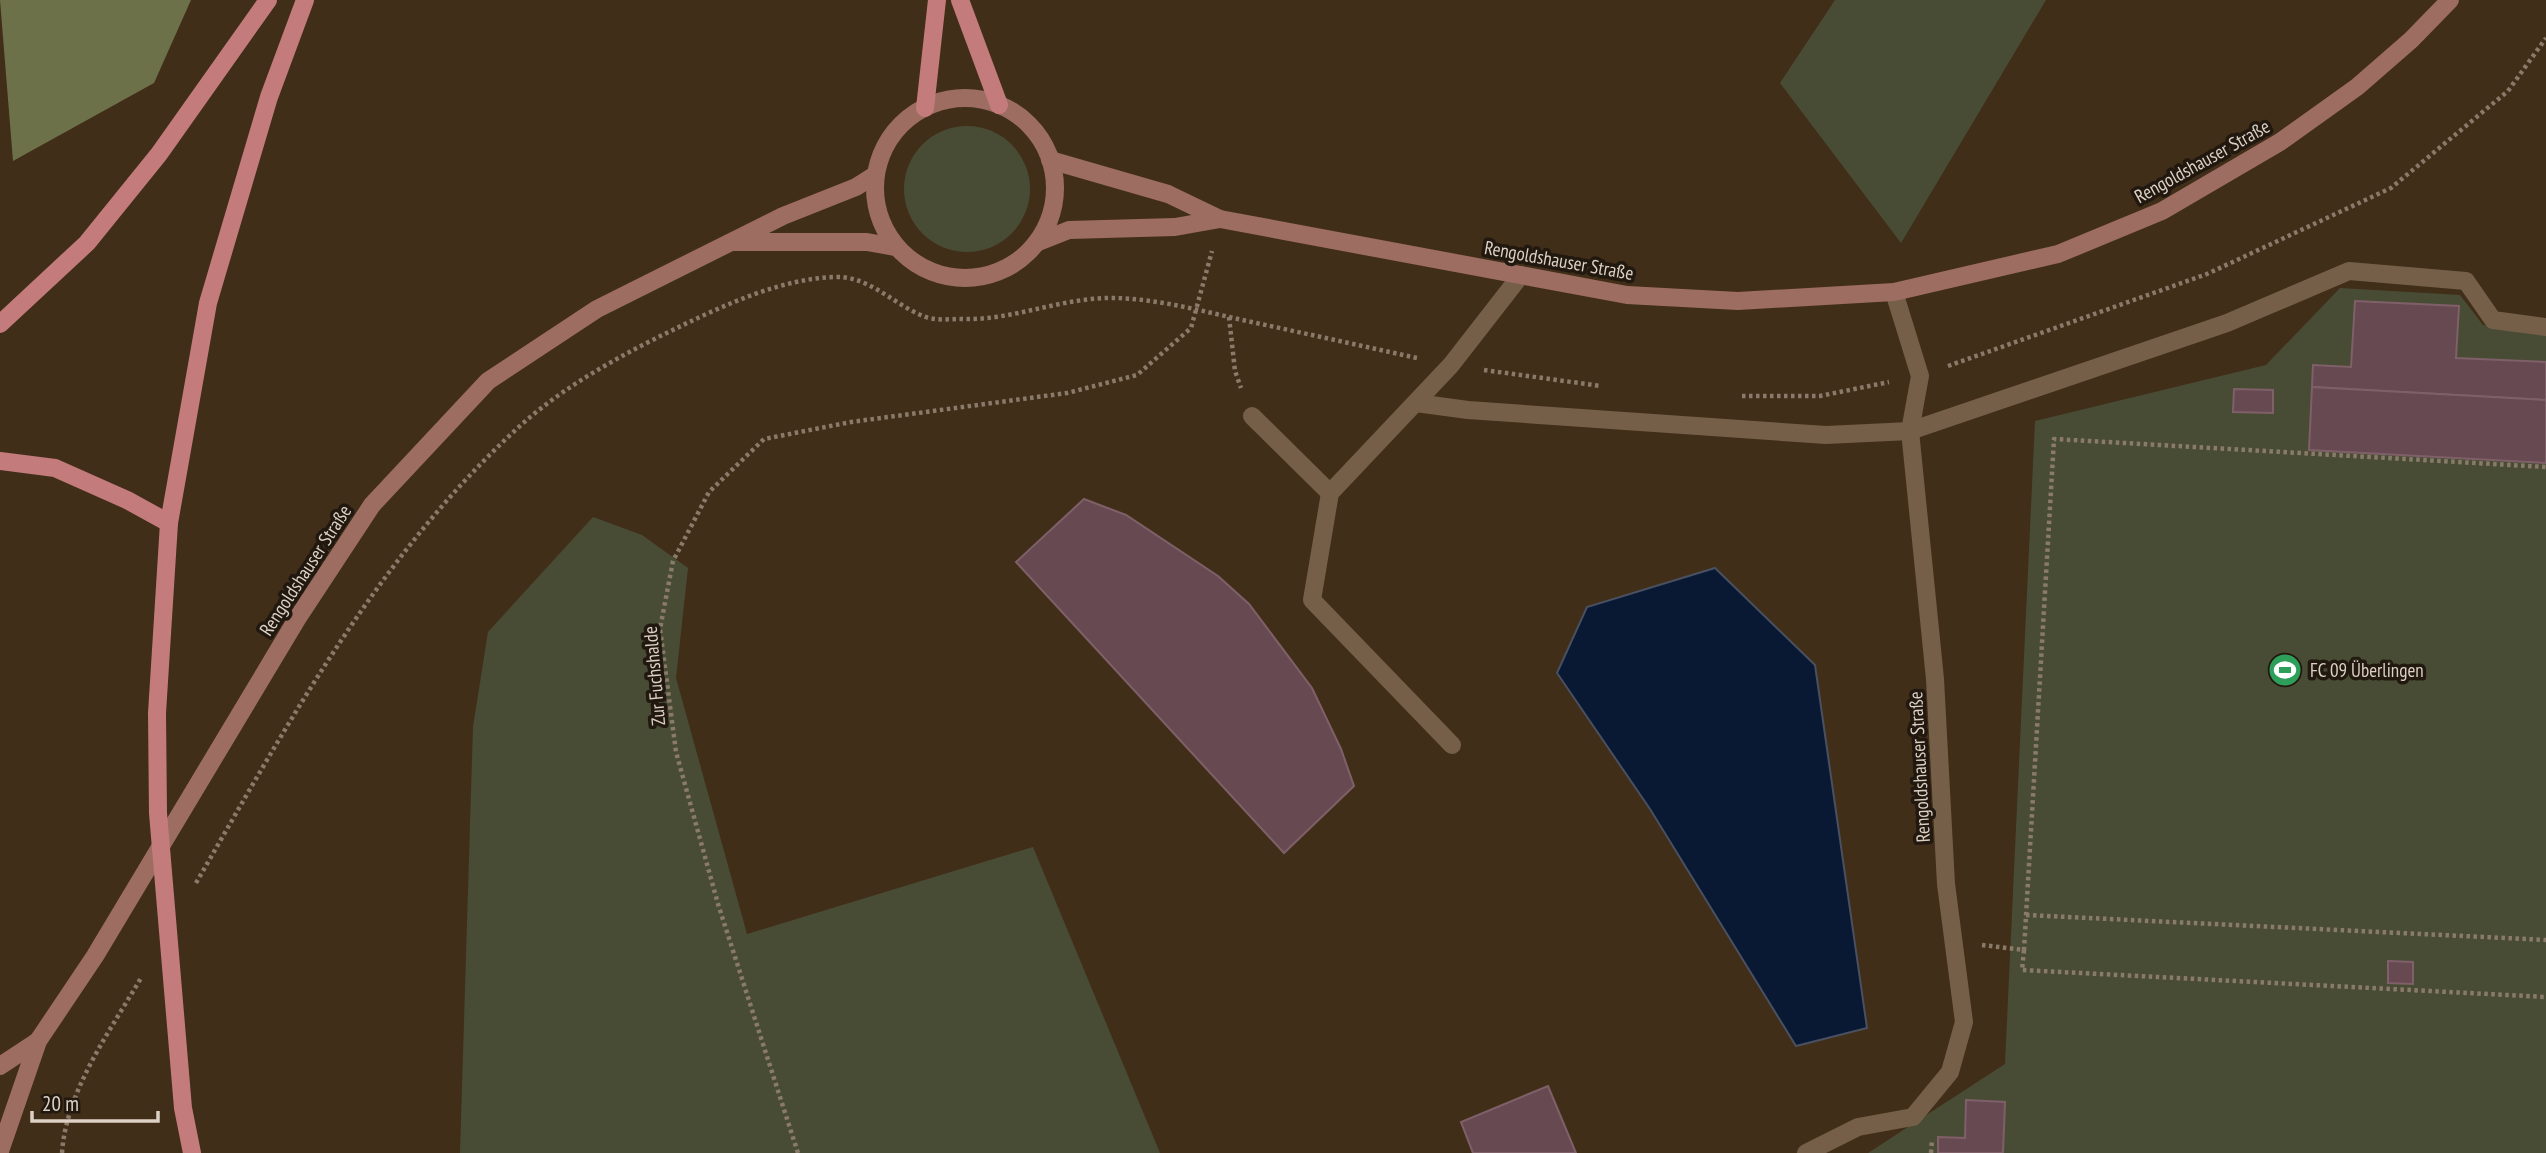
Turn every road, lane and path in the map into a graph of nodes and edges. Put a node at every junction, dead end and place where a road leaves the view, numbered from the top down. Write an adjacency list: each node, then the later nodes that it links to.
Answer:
1 (268, 0): 19 (main road)
2 (305, 0): 32 (main road)
3 (937, 0): 8 (main road)
4 (960, 0): 7 (main road)
5 (2450, 0): 16 (street, Rengoldshauser Straße)
6 (2546, 38): 22 (path)
7 (999, 105): 8 (street, Rengoldshauser Straße); 9 (street, Rengoldshauser Straße)
8 (925, 107): 10 (street, Rengoldshauser Straße)
9 (1050, 160): 11 (street, Rengoldshauser Straße); 13 (street, Rengoldshauser Straße)
10 (875, 175): 12 (street, Rengoldshauser Straße); 14 (street, Rengoldshauser Straße)
11 (1220, 219): 13 (street, Rengoldshauser Straße); 15 (street, Rengoldshauser Straße); 17 (path, Zur Fuchshalde)
12 (731, 242): 14 (street, Rengoldshauser Straße); 41 (street, Rengoldshauser Straße)
13 (1036, 243): 14 (street, Rengoldshauser Straße)
14 (895, 247)
15 (1521, 275): 16 (street, Rengoldshauser Straße); 21 (lane)
16 (1894, 292): 28 (lane, Rengoldshauser Straße)
17 (1198, 310): 18 (path); 34 (path); 46 (path, Zur Fuchshalde)
18 (1229, 317): 21 (path); 27 (path)
19 (0, 324)
20 (2546, 327): 28 (lane)
21 (1451, 365): 24 (path); 26 (lane)
22 (1948, 366)
23 (1890, 382): 25 (path)
24 (1610, 387)
25 (1729, 395)
26 (1416, 402): 28 (lane); 31 (lane)
27 (1252, 416): 31 (lane)
28 (1910, 431): 37 (lane, Rengoldshauser Straße)
29 (0, 461): 32 (main road)
30 (2546, 467): 35 (path)
31 (1330, 493): 33 (lane)
32 (169, 523): 45 (main road)
33 (1451, 745)
34 (193, 887)
35 (2026, 915): 36 (path); 38 (path)
36 (2546, 940)
37 (1954, 943): 38 (path); 47 (lane, Rengoldshauser Straße)
38 (2024, 950): 40 (path)
39 (147, 967): 44 (path)
40 (2546, 997)
41 (38, 1041): 42 (street, Rengoldshauser Straße); 43 (street, Rengoldshauser Straße)
42 (0, 1066)
43 (0, 1151)
44 (62, 1153)
45 (192, 1153)
46 (798, 1153)
47 (1807, 1153)

